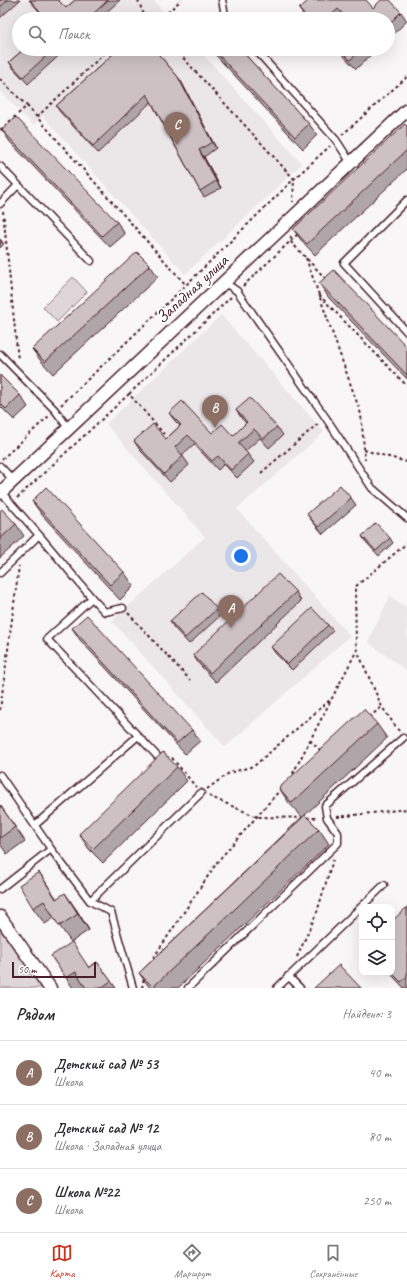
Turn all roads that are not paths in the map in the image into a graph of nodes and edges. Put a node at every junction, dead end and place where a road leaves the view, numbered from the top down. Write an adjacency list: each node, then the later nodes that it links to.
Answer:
1 (222, 0): 2 (lane)
2 (224, 12)
3 (261, 56): 5 (lane)
4 (407, 111): 5 (street, Западная улица)
5 (351, 163): 11 (street, Западная улица)
6 (0, 166): 7 (lane)
7 (18, 185): 9 (lane); 10 (lane)
8 (407, 200): 12 (lane)
9 (1, 203)
10 (91, 261)
11 (224, 282): 14 (street, Западная улица); 18 (lane)
12 (407, 332)
13 (0, 354): 14 (lane)
14 (69, 429): 16 (street, Западная улица)
15 (0, 466): 16 (lane)
16 (14, 481): 17 (street, Западная улица)
17 (1, 493): 19 (lane)
18 (407, 518)
19 (39, 535): 20 (lane); 21 (lane)
20 (0, 573)
21 (92, 598): 22 (lane); 23 (lane)
22 (123, 608)
23 (138, 736): 25 (lane); 28 (lane)
24 (404, 738): 37 (lane)
25 (158, 757)
26 (0, 775): 28 (lane)
27 (202, 793): 32 (lane)
28 (35, 825): 29 (lane)
29 (51, 849): 31 (lane); 32 (lane)
30 (384, 885): 34 (lane)
31 (0, 889)
32 (90, 901): 36 (lane)
33 (0, 917): 35 (street)
34 (288, 976): 38 (lane); 39 (lane)
35 (50, 988)
36 (133, 988)
37 (188, 988)
38 (277, 988)
39 (300, 988)

